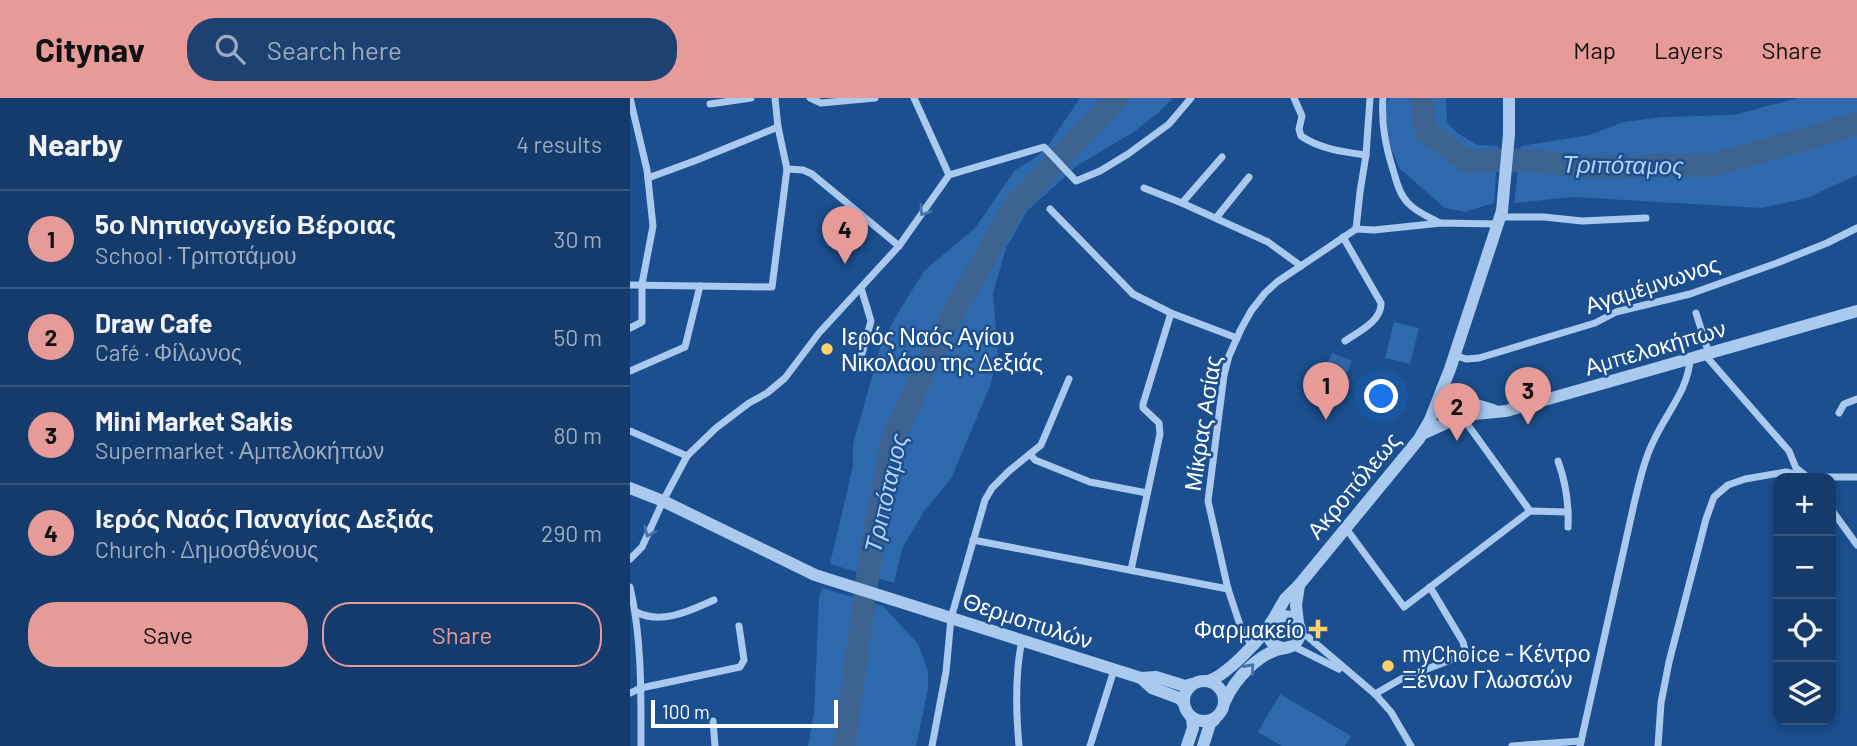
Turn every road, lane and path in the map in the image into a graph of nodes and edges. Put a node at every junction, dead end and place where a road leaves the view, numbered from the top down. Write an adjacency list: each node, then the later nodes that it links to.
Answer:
1 (630, 98): 19 (street)
2 (751, 98): 12 (street)
3 (775, 98): 13 (street)
4 (810, 98): 5 (street)
5 (875, 98)
6 (914, 98): 17 (street)
7 (1191, 98): 17 (street)
8 (1294, 98): 14 (street)
9 (1370, 98): 14 (street)
10 (1383, 98): 26 (street)
11 (1508, 98): 23 (street, Ακροπόλεως)
12 (710, 104)
13 (778, 127): 16 (street); 19 (street)
14 (1366, 155): 28 (street)
15 (1222, 157): 21 (street)
16 (787, 169): 30 (street); 34 (street)
17 (949, 175): 30 (street, one-way to 30)
18 (1249, 177): 24 (street)
19 (648, 178): 32 (street)
20 (1144, 188): 21 (street)
21 (1182, 202): 24 (street)
22 (1050, 209): 37 (street)
23 (1500, 217): 25 (street); 26 (street); 43 (street, Ακροπόλεως)
24 (1216, 218): 31 (street)
25 (1646, 218)
26 (1441, 223): 28 (street)
27 (1857, 228): 43 (street, Αγαμέμνωνος)
28 (1356, 229): 29 (street, Μίκρας Ασίας)
29 (1343, 237): 31 (street, Μίκρας Ασίας); 41 (street)
30 (899, 246): 35 (street)
31 (1301, 266): 40 (street, Μίκρας Ασίας)
32 (642, 284): 33 (street); 34 (street); 39 (street)
33 (630, 285)
34 (701, 286): 47 (street)
35 (861, 288): 45 (street); 59 (street)
36 (1857, 311): 42 (street, Αμπελοκήπων)
37 (1171, 313): 40 (street); 66 (street)
38 (1696, 313): 42 (street)
39 (630, 328)
40 (1237, 338): 80 (street, Μίκρας Ασίας)
41 (1345, 341)
42 (1707, 354): 44 (street, Αμπελοκήπων); 61 (street)
43 (1454, 355): 46 (street, Ακροπόλεως)
44 (1690, 359): 53 (street, Αμπελοκήπων); 103 (street)
45 (858, 368)
46 (1450, 369): 49 (street, Ακροπόλεως); 50 (street)
47 (630, 371)
48 (1069, 379): 58 (street)
49 (1442, 389): 50 (street); 52 (street, Ακροπόλεως)
50 (1458, 396): 53 (street)
51 (1857, 399): 54 (street)
52 (1437, 402): 55 (street); 57 (street, Ακροπόλεως)
53 (1504, 411): 55 (street, Αμπελοκήπων)
54 (1839, 413)
55 (1464, 415): 57 (street); 68 (street)
56 (630, 431): 59 (street)
57 (1422, 434): 71 (street, Ακροπόλεως)
58 (1030, 454): 66 (street); 73 (street)
59 (687, 456): 67 (street)
60 (1558, 461): 69 (street)
61 (1802, 473)
62 (1773, 474): 113 (street)
63 (1836, 477): 64 (street)
64 (1857, 477)
65 (630, 488): 67 (street)
66 (1147, 493): 76 (street)
67 (663, 501): 75 (street, one-way to 75); 83 (street, Θερμοπυλών)
68 (1530, 511): 69 (street); 79 (street)
69 (1568, 512): 72 (street)
70 (1836, 516): 74 (street)
71 (1345, 527): 77 (street, Ακροπόλεως); 79 (street)
72 (1568, 527)
73 (973, 540): 76 (street); 83 (street)
74 (1857, 545)
75 (630, 559)
76 (1131, 570): 80 (street)
77 (1299, 585): 84 (street); 85 (street, Ακροπόλεως)
78 (630, 587): 82 (street)
79 (1430, 587): 97 (street)
80 (1228, 589): 88 (street, Μίκρας Ασίας)
81 (713, 600): 82 (street)
82 (636, 612): 95 (street)
83 (950, 618): 87 (street, Θερμοπυλών); 106 (street)
84 (1298, 624): 85 (street); 89 (street); 91 (street)
85 (1270, 625): 88 (street, Ακροπόλεως); 89 (street)
86 (739, 626): 95 (street)
87 (1022, 640): 90 (street, Θερμοπυλών); 107 (street)
88 (1252, 646): 93 (street, Ακροπόλεως)
89 (1287, 648): 91 (street); 98 (street, one-way to 89)
90 (1114, 670): 92 (street, Θερμοπυλών); 108 (street)
91 (1349, 674): 97 (street)
92 (1141, 678): 94 (street, Θερμοπυλών); 99 (street, Θερμοπυλών)
93 (1208, 681): 94 (street); 98 (street)
94 (1192, 684): 99 (street)
95 (641, 688): 96 (street); 104 (street)
96 (630, 693)
97 (1375, 694): 111 (street)
98 (1225, 701): 101 (street)
99 (1184, 703): 100 (street)
100 (1192, 718): 101 (street); 109 (street)
101 (1215, 719): 110 (street)
102 (713, 721): 105 (street)
103 (1581, 743): 112 (street)
104 (641, 746)
105 (715, 746)
106 (932, 746)
107 (1019, 746)
108 (1090, 746)
109 (1187, 746)
110 (1203, 746)
111 (1411, 746)
112 (1512, 746)
113 (1658, 746)

